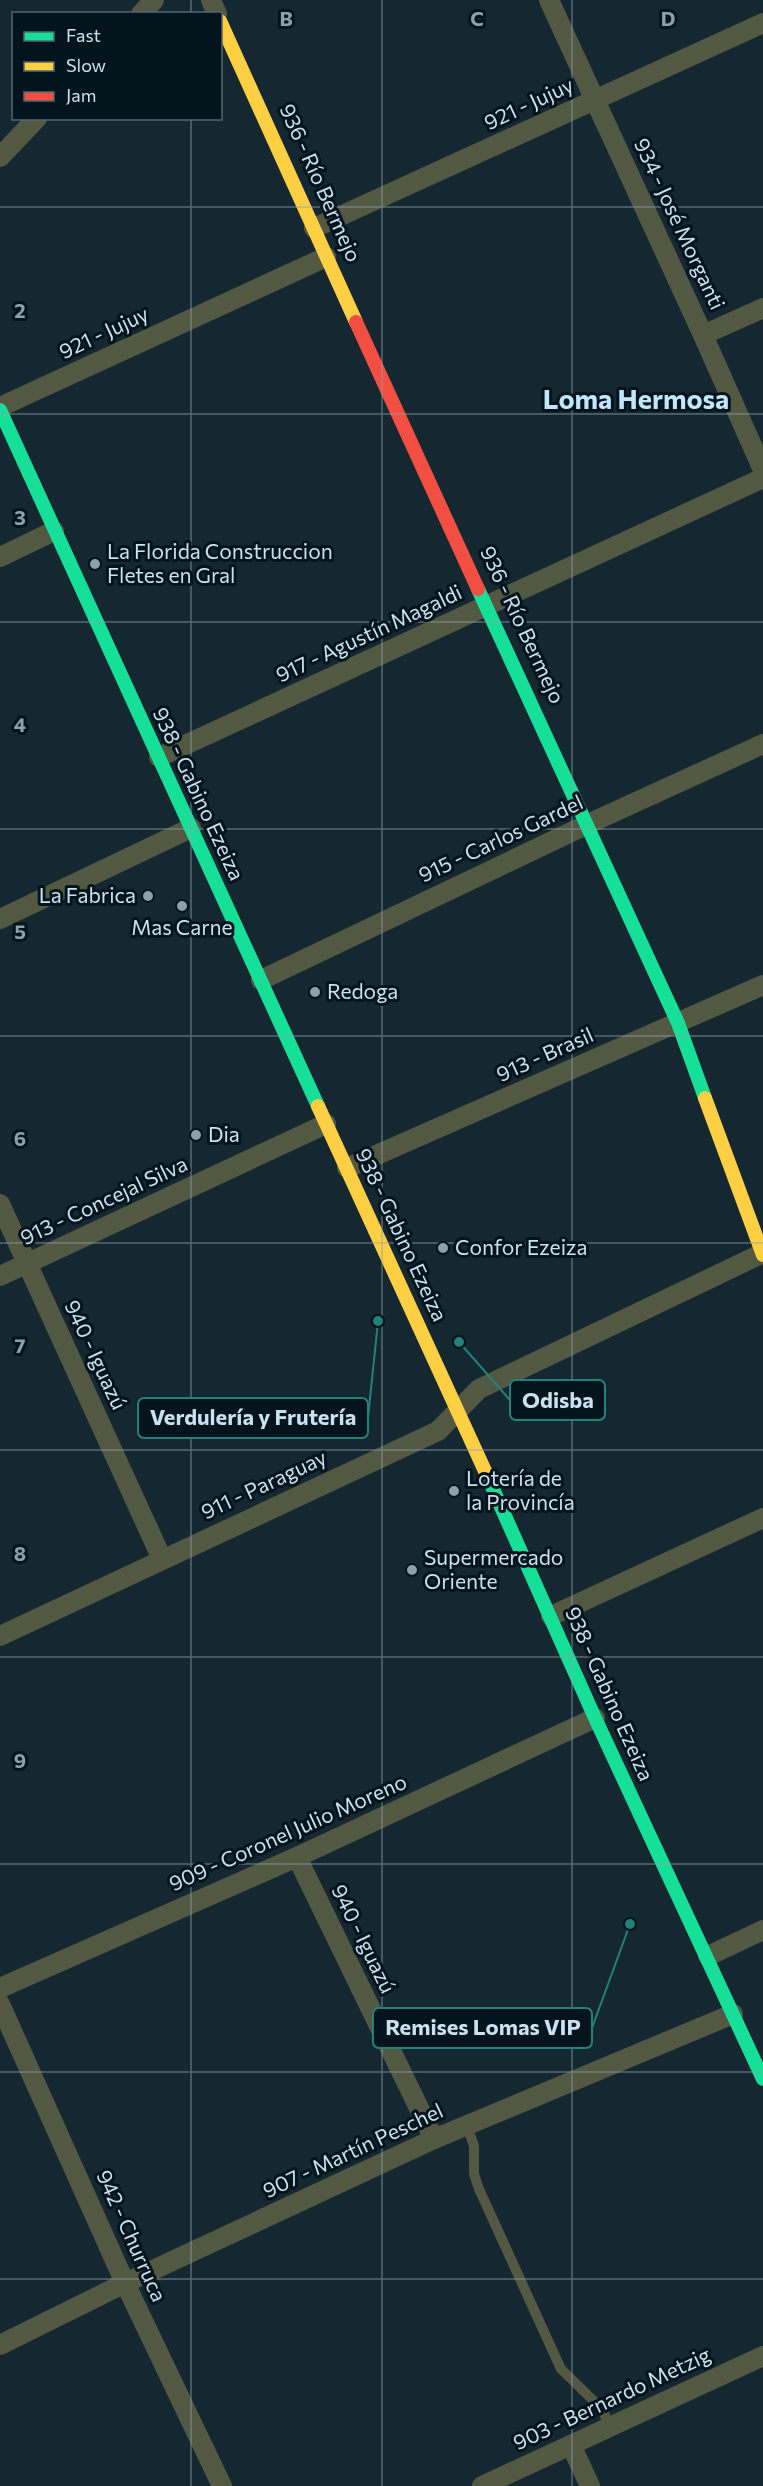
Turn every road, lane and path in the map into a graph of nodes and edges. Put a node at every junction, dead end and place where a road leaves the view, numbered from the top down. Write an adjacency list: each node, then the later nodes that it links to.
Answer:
1 (154, 0): 3 (street)
2 (549, 0): 6 (street, 934 - José Morganti)
3 (143, 12)
4 (763, 23): 6 (street, 921 - Jujuy)
5 (222, 25): 9 (street, 936 - Río Bermejo)
6 (595, 100): 9 (street, 921 - Jujuy); 12 (street, 934 - José Morganti)
7 (36, 120): 8 (street)
8 (0, 157)
9 (314, 228): 10 (street, 936 - Río Bermejo)
10 (326, 257): 13 (street, 921 - Jujuy); 18 (street, 936 - Río Bermejo)
11 (763, 308): 12 (street)
12 (703, 335): 14 (street, 934 - José Morganti)
13 (0, 408): 16 (street, 938 - Gabino Ezeiza)
14 (763, 470)
15 (763, 478): 18 (street, 917 - Agustín Magaldi)
16 (54, 531): 17 (street); 20 (street, 938 - Gabino Ezeiza)
17 (0, 557)
18 (487, 606): 20 (street, 917 - Agustín Magaldi); 21 (street, 936 - Río Bermejo)
19 (763, 744): 21 (street, 915 - Carlos Gardel)
20 (159, 757): 22 (street, 938 - Gabino Ezeiza)
21 (588, 824): 24 (street, 915 - Carlos Gardel); 26 (street, 936 - Río Bermejo)
22 (191, 828): 23 (street); 24 (street, 938 - Gabino Ezeiza)
23 (0, 919)
24 (261, 980): 27 (street, 938 - Gabino Ezeiza)
25 (763, 985): 26 (street, 913 - Brasil)
26 (678, 1023): 28 (street, 913 - Brasil); 30 (street, 936 - Río Bermejo)
27 (326, 1124): 28 (street, 938 - Gabino Ezeiza); 31 (street, 913 - Concejal Silva)
28 (347, 1168): 33 (street, 938 - Gabino Ezeiza)
29 (0, 1204): 31 (street, 940 - Iguazú)
30 (763, 1254): 33 (street, 911 - Paraguay)
31 (27, 1264): 32 (street, 913 - Concejal Silva); 35 (street, 940 - Iguazú)
32 (0, 1276)
33 (458, 1411): 35 (street, 911 - Paraguay); 36 (street, 938 - Gabino Ezeiza)
34 (763, 1518): 36 (street)
35 (162, 1559): 37 (street, 911 - Paraguay)
36 (550, 1616): 38 (street, 938 - Gabino Ezeiza)
37 (0, 1636)
38 (595, 1718): 39 (street, 909 - Coronel Julio Moreno); 41 (street, 938 - Gabino Ezeiza)
39 (297, 1857): 42 (street, 909 - Coronel Julio Moreno); 47 (street, 940 - Iguazú)
40 (763, 1930): 41 (street)
41 (708, 1956): 44 (street, 938 - Gabino Ezeiza)
42 (0, 1988)
43 (0, 2004): 48 (street, 942 - Churruca)
44 (733, 2014): 45 (street, 938 - Gabino Ezeiza); 46 (street, 907 - Martín Peschel)
45 (763, 2079)
46 (466, 2126): 47 (street, 907 - Martín Peschel); 51 (lane)
47 (434, 2139): 48 (street, 907 - Martín Peschel)
48 (125, 2283): 49 (street, 907 - Martín Peschel); 53 (street, 942 - Churruca)
49 (0, 2345)
50 (763, 2356): 51 (street, 903 - Bernardo Metzig)
51 (609, 2427): 52 (street, 903 - Bernardo Metzig)
52 (571, 2445): 54 (street, 903 - Bernardo Metzig); 55 (street)
53 (222, 2486)
54 (482, 2486)
55 (590, 2486)

